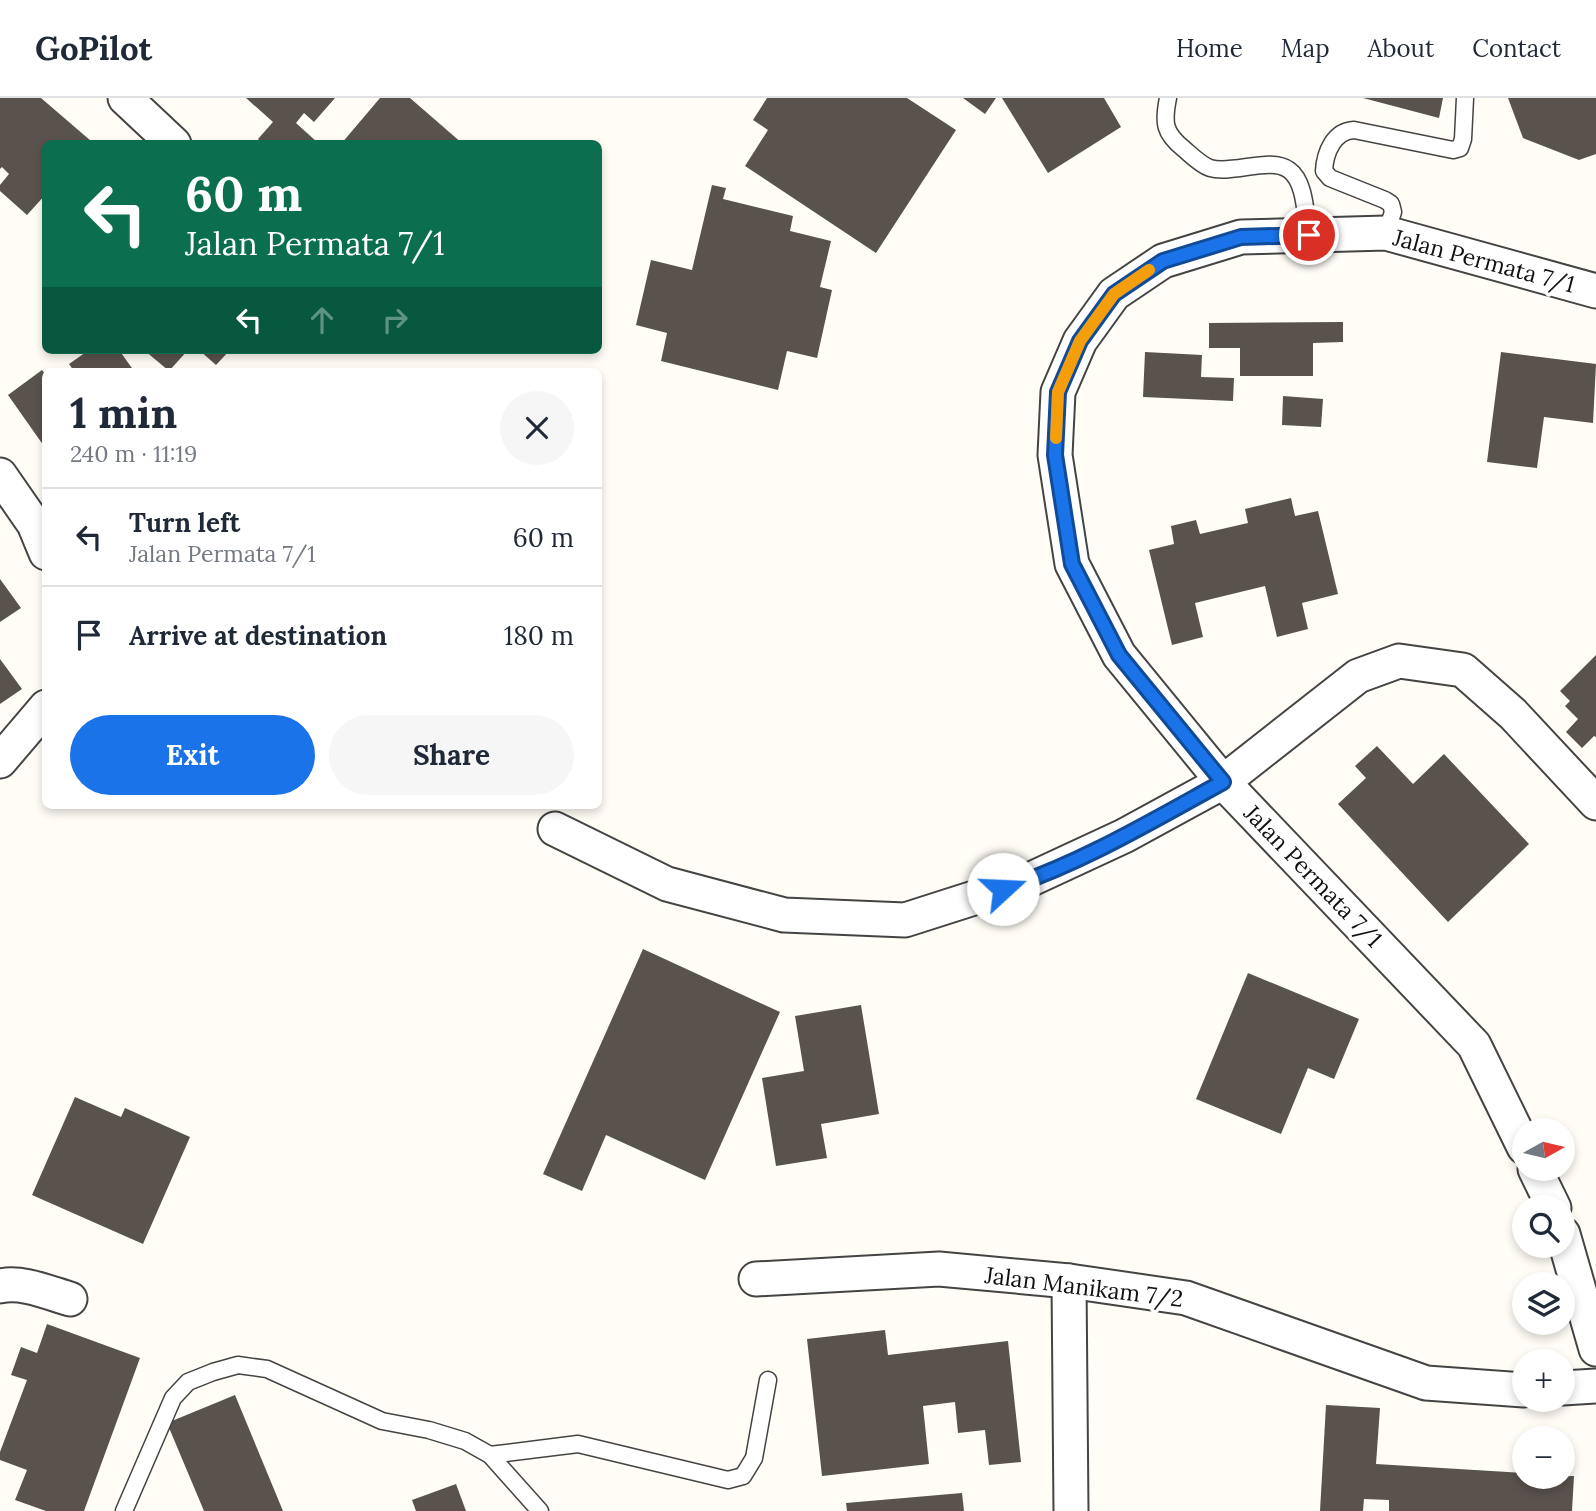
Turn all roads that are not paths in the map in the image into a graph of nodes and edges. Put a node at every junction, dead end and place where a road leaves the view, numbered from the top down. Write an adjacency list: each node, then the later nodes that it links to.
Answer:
1 (125, 98): 4 (street)
2 (1168, 98): 6 (lane)
3 (1465, 98): 5 (lane)
4 (169, 140)
5 (1386, 233): 6 (street, Jalan Permata 7/1); 7 (street, Jalan Permata 7/1)
6 (1309, 235): 12 (street, Jalan Permata 7/1)
7 (1596, 291)
8 (0, 475): 9 (street)
9 (42, 543)
10 (42, 712): 11 (street)
11 (0, 761)
12 (1223, 782): 13 (street); 14 (street); 15 (street, Jalan Permata 7/1)
13 (1596, 803)
14 (555, 830)
15 (1512, 1123)
16 (1570, 1258): 21 (street)
17 (756, 1279): 18 (street, Jalan Manikam 7/2)
18 (1069, 1281): 25 (street, Jalan Manikam 7/2); 29 (street)
19 (0, 1286): 20 (street)
20 (70, 1300)
21 (1596, 1349)
22 (768, 1380): 26 (lane)
23 (1596, 1385): 24 (street)
24 (1575, 1387)
25 (1512, 1391)
26 (490, 1455): 27 (lane); 28 (lane)
27 (124, 1511)
28 (540, 1511)
29 (1071, 1511)

